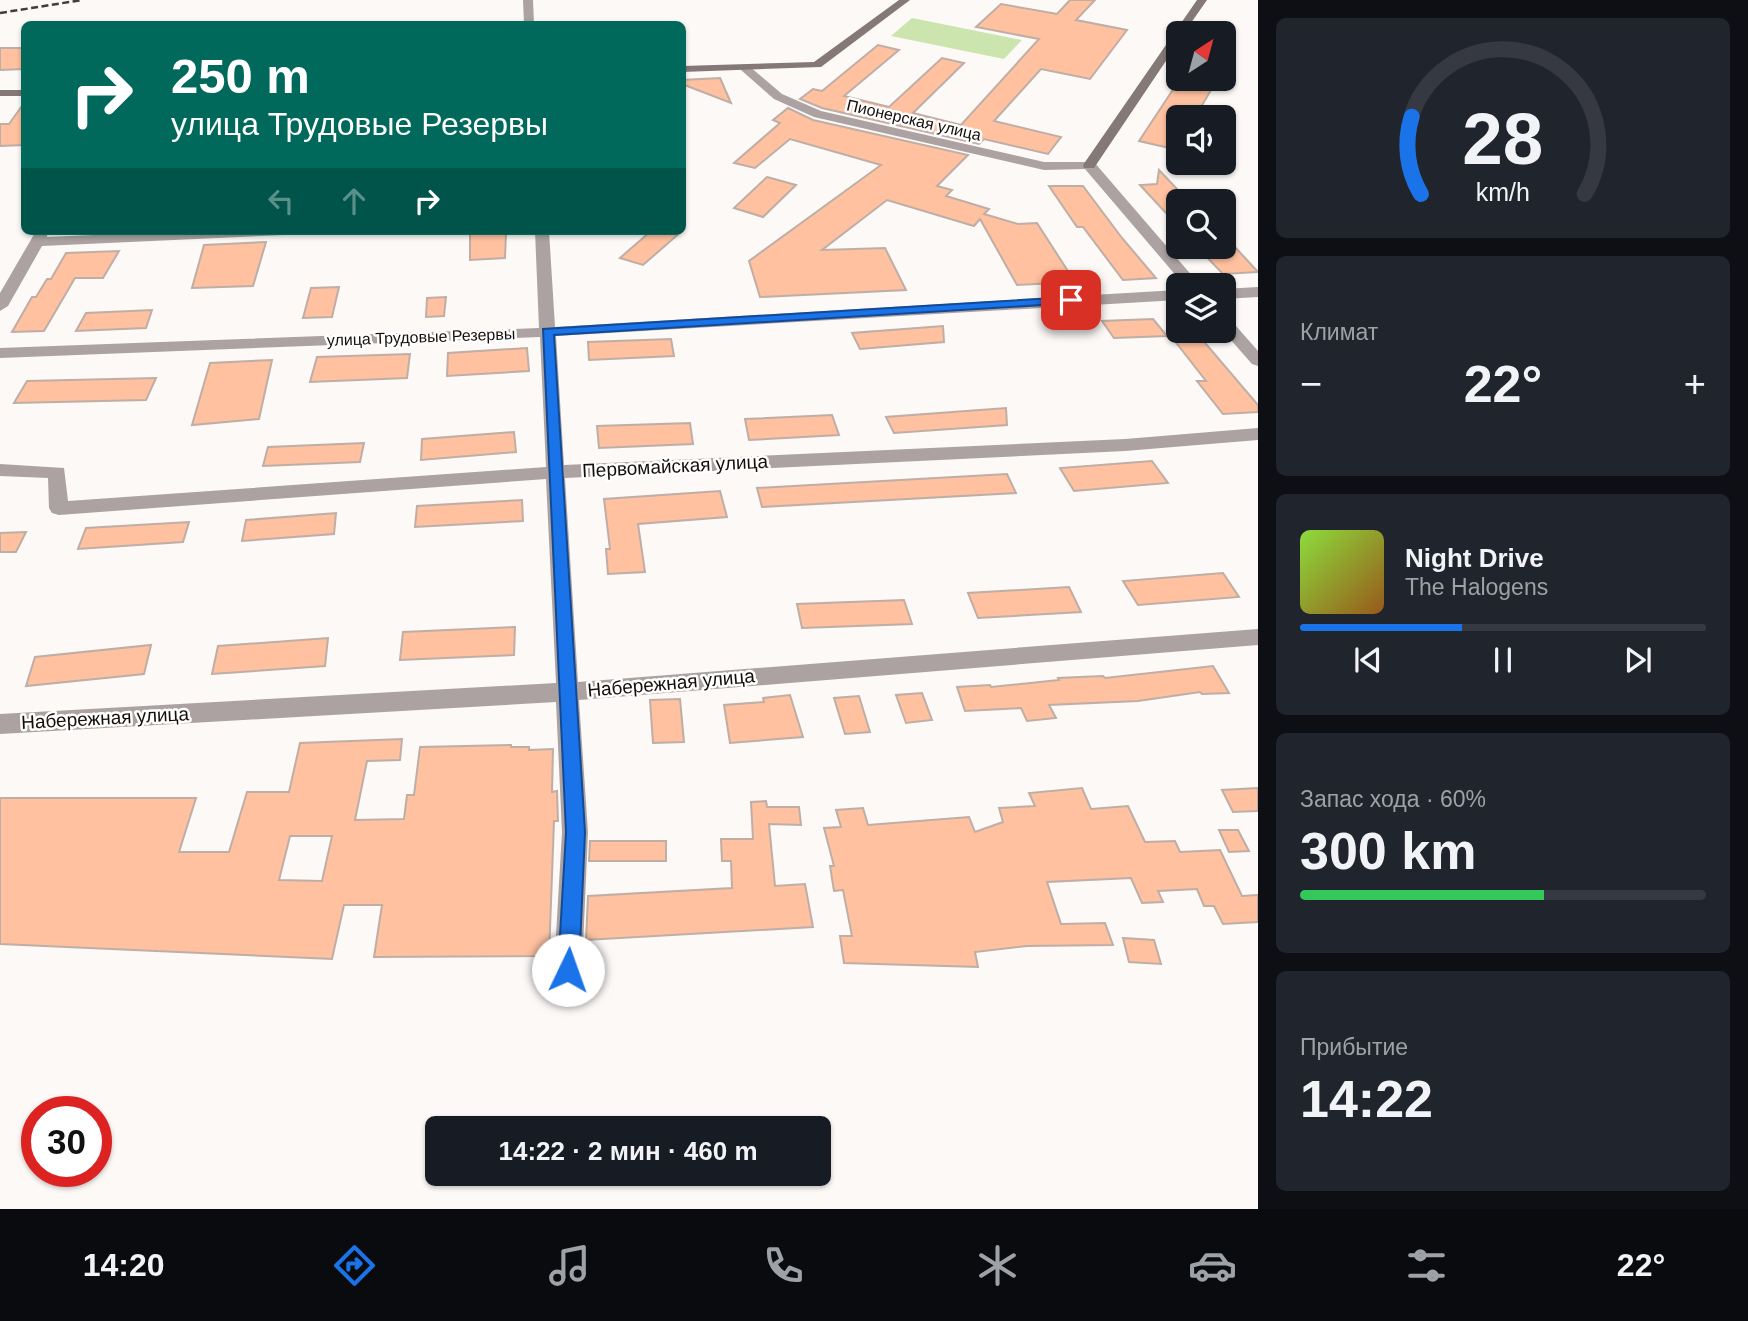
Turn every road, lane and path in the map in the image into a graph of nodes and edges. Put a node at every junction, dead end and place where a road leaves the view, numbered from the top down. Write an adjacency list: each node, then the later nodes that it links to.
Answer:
1 (528, 0): 4 (street)
2 (905, 0): 7 (street)
3 (1202, 0): 5 (street)
4 (529, 21)
5 (1187, 21)
6 (1166, 52): 11 (street)
7 (745, 68): 8 (street); 11 (street, Пионерская улица)
8 (686, 69)
9 (0, 93): 10 (street)
10 (21, 93)
11 (1089, 164): 15 (street)
12 (121, 235): 14 (street)
13 (542, 235): 20 (street)
14 (39, 237): 19 (street)
15 (1182, 273)
16 (1258, 292): 17 (street)
17 (1236, 293)
18 (1166, 296): 20 (street, улица Трудовые Резервы)
19 (0, 306)
20 (548, 332): 22 (street, улица Трудовые Резервы); 26 (street)
21 (1236, 336): 23 (street)
22 (0, 353)
23 (1258, 361)
24 (1258, 434): 26 (street, Первомайская улица)
25 (0, 470): 26 (street, Первомайская улица)
26 (556, 472): 28 (street)
27 (1258, 637): 28 (street, Набережная улица)
28 (568, 692): 29 (street, Набережная улица); 30 (street)
29 (0, 724)
30 (568, 970)

